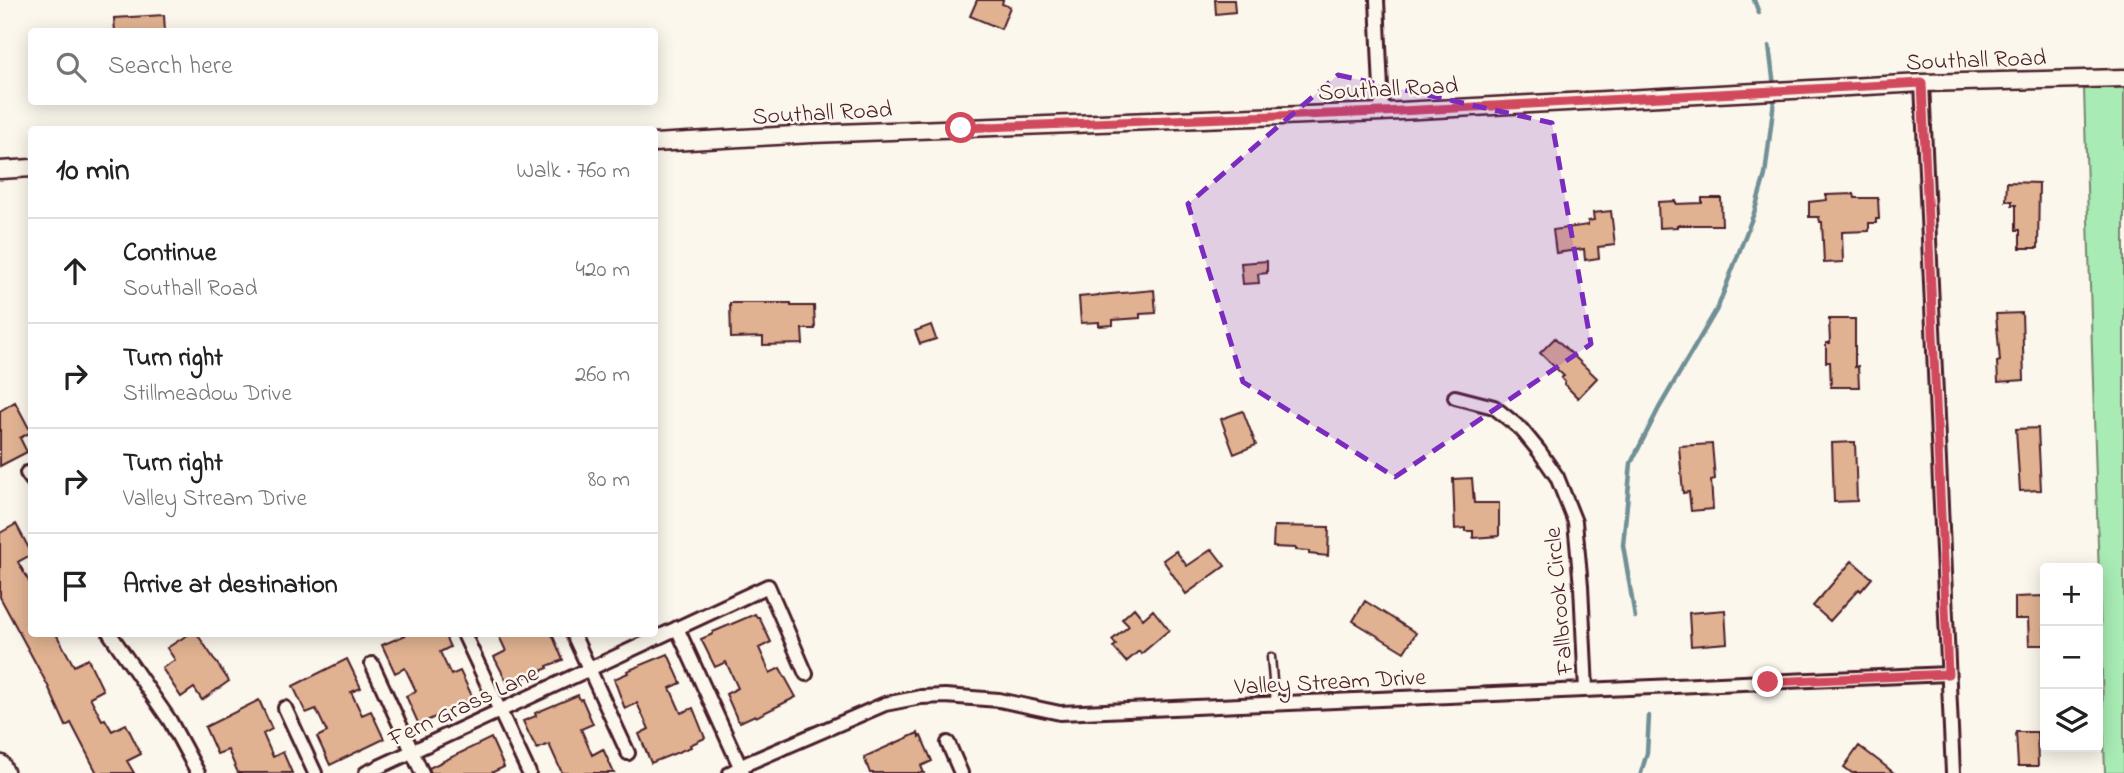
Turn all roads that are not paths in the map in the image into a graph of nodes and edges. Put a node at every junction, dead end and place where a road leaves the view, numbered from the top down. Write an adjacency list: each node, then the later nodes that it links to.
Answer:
1 (1377, 0): 4 (street)
2 (2124, 78): 3 (street, Southall Road)
3 (1922, 83): 4 (street, Southall Road); 19 (street)
4 (1382, 112): 5 (street, Southall Road)
5 (658, 143)
6 (28, 168): 7 (street)
7 (0, 170)
8 (1455, 397): 20 (street, Fallbrook Circle)
9 (677, 628): 14 (street, Fern Grass Lane); 18 (street, Fern Grass Lane); 28 (street)
10 (112, 637): 30 (street)
11 (465, 637): 23 (street)
12 (574, 637): 17 (street)
13 (658, 637): 17 (street, Fern Grass Lane)
14 (658, 637)
15 (1271, 657): 21 (lane)
16 (372, 664): 25 (street)
17 (589, 669): 23 (street, Fern Grass Lane); 26 (street)
18 (806, 674)
19 (1948, 674): 20 (street, Valley Stream Drive); 36 (street)
20 (1586, 690): 21 (street, Valley Stream Drive)
21 (1275, 705): 28 (street, Valley Stream Drive)
22 (285, 708): 31 (street)
23 (499, 711): 25 (street, Fern Grass Lane); 34 (street)
24 (948, 743): 35 (street)
25 (412, 752): 32 (street, Fern Grass Lane); 33 (street)
26 (628, 753)
27 (0, 765): 29 (main road)
28 (738, 771)
29 (4, 773)
30 (198, 773)
31 (315, 773)
32 (366, 773)
33 (422, 773)
34 (529, 773)
35 (961, 773)
36 (1954, 773)

